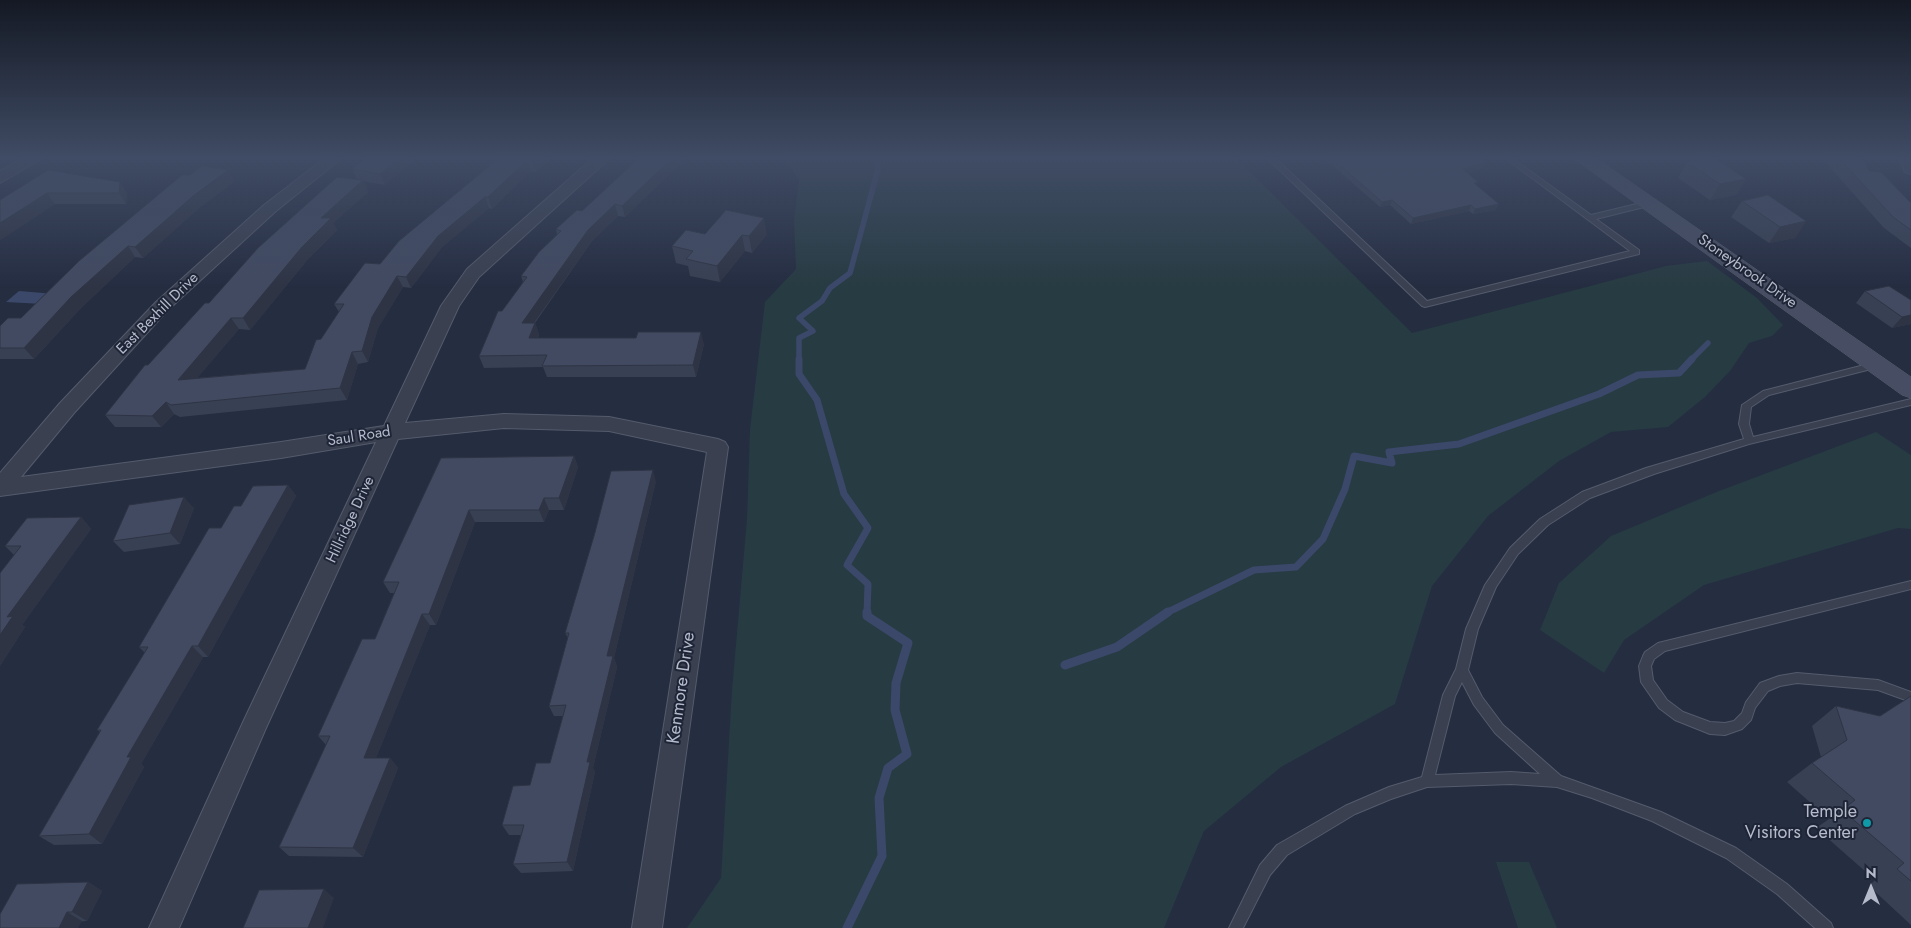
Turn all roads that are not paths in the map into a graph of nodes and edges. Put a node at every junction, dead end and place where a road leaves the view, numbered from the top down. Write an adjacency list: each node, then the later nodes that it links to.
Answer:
1 (279, 201): 14 (street, East Bexhill Drive)
2 (553, 201): 11 (street, Hillridge Drive)
3 (1317, 201): 7 (lane)
4 (1566, 201): 7 (lane)
5 (1647, 201): 6 (street, Stoneybrook Drive)
6 (1649, 203): 7 (lane); 8 (street, Stoneybrook Drive)
7 (1589, 218)
8 (1877, 365): 9 (street, Stoneybrook Drive); 12 (lane)
9 (1911, 389)
10 (1911, 402): 12 (lane)
11 (392, 432): 13 (street, Saul Road); 14 (street, Saul Road); 20 (street, Hillridge Drive)
12 (1749, 442): 16 (lane)
13 (718, 447): 21 (street, Kenmore Drive)
14 (0, 488)
15 (1911, 585): 17 (lane)
16 (1462, 670): 18 (lane); 19 (lane)
17 (1911, 698)
18 (1557, 780): 19 (lane); 23 (lane)
19 (1427, 781): 22 (lane)
20 (164, 928)
21 (647, 928)
22 (1236, 928)
23 (1826, 928)

